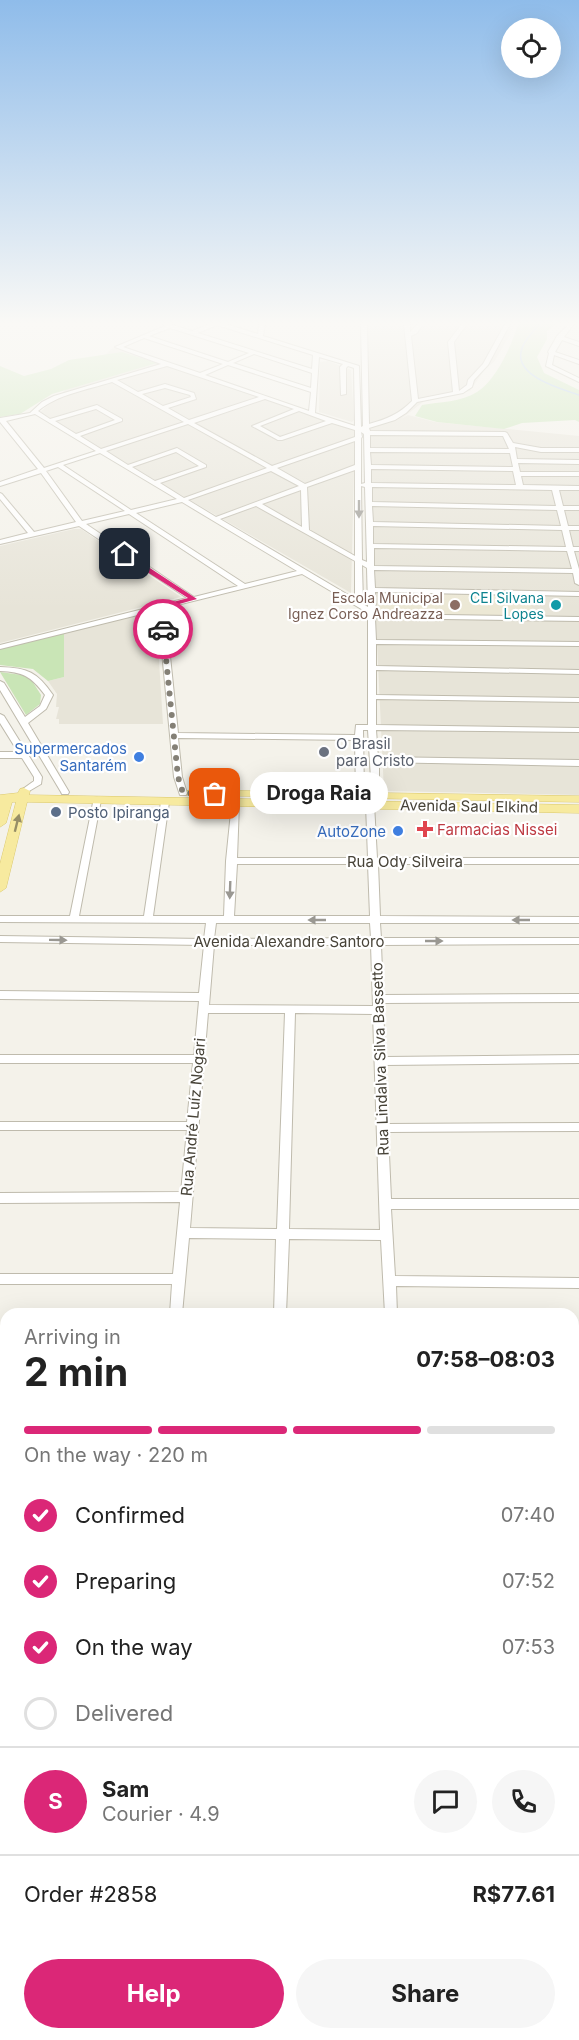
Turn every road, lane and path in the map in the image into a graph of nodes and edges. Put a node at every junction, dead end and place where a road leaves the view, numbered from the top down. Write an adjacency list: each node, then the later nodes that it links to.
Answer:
1 (46, 419): 12 (street)
2 (55, 419): 12 (street)
3 (119, 419): 16 (street)
4 (184, 419): 13 (street)
5 (198, 419): 13 (street)
6 (273, 419): 11 (street)
7 (358, 419): 15 (street)
8 (368, 419): 14 (street, Rua Lindalva Silva Bassetto)
9 (392, 419): 14 (street)
10 (1, 420): 28 (street)
11 (334, 420): 15 (street)
12 (49, 421): 16 (street)
13 (189, 422): 20 (street); 26 (street)
14 (368, 429): 15 (street); 17 (street); 18 (street, Rua Lindalva Silva Bassetto)
15 (358, 430): 24 (street); 26 (street)
16 (75, 436): 20 (street)
17 (511, 448): 18 (street); 19 (street); 27 (street)
18 (369, 450): 25 (street, Rua Lindalva Silva Bassetto)
19 (579, 450)
20 (100, 451): 22 (street); 23 (street)
21 (579, 462): 27 (street)
22 (60, 466): 28 (street); 44 (street)
23 (127, 466): 30 (street); 30 (street)
24 (359, 466): 32 (street); 34 (street)
25 (369, 467): 27 (street); 33 (street, Rua Lindalva Silva Bassetto)
26 (274, 468): 34 (street); 39 (street)
27 (516, 468): 29 (street); 35 (street)
28 (43, 471): 31 (street); 46 (street)
29 (579, 474)
30 (155, 483): 39 (street)
31 (0, 484)
32 (359, 485): 33 (street); 55 (street, one-way to 55)
33 (370, 485): 35 (street); 41 (street, Rua Lindalva Silva Bassetto)
34 (304, 486): 40 (street); 50 (street)
35 (520, 487): 36 (street)
36 (555, 488): 37 (street); 42 (street)
37 (579, 488)
38 (0, 495): 51 (street)
39 (183, 500): 44 (street); 45 (street)
40 (257, 504): 45 (street); 50 (street)
41 (370, 504): 42 (street); 47 (street, Rua Lindalva Silva Bassetto)
42 (560, 508): 43 (street); 48 (street)
43 (579, 508)
44 (133, 512): 46 (street); 60 (street)
45 (215, 519): 58 (street)
46 (81, 524): 51 (street); 65 (street)
47 (371, 524): 48 (street); 53 (street, Rua Lindalva Silva Bassetto)
48 (565, 528): 49 (street); 54 (street)
49 (579, 528)
50 (306, 531): 55 (street)
51 (33, 535): 52 (street)
52 (0, 542)
53 (372, 546): 54 (street); 56 (street, Rua Lindalva Silva Bassetto)
54 (575, 549): 57 (street)
55 (359, 562): 56 (street); 62 (street)
56 (372, 568): 57 (street); 61 (street, Rua Lindalva Silva Bassetto)
57 (578, 571): 59 (street)
58 (302, 572): 60 (street); 64 (street)
59 (579, 583)
60 (243, 586): 65 (street)
61 (373, 590): 63 (street); 68 (street, Rua Lindalva Silva Bassetto)
62 (359, 591): 64 (street); 66 (street)
63 (579, 594)
64 (344, 596): 66 (street)
65 (193, 599): 67 (street)
66 (359, 604): 68 (street)
67 (161, 606): 72 (street); 83 (street)
68 (373, 615): 69 (street); 70 (street, Rua Lindalva Silva Bassetto)
69 (579, 619)
70 (373, 642): 71 (street); 73 (street, Rua Lindalva Silva Bassetto)
71 (579, 644)
72 (0, 647)
73 (373, 668): 75 (street); 77 (street, Rua Lindalva Silva Bassetto)
74 (0, 669): 80 (street)
75 (579, 672)
76 (0, 683): 80 (street)
77 (373, 697): 78 (street); 81 (street, Rua Lindalva Silva Bassetto)
78 (579, 700)
79 (1, 720): 88 (street)
80 (24, 722): 91 (street)
81 (372, 727): 82 (street); 84 (street); 85 (street, Rua Lindalva Silva Bassetto)
82 (579, 730)
83 (174, 735): 84 (street); 92 (street)
84 (359, 738): 86 (street)
85 (372, 739): 86 (street); 89 (street, Rua Lindalva Silva Bassetto)
86 (359, 750): 93 (street)
87 (0, 755): 88 (street)
88 (24, 755): 94 (street)
89 (372, 759): 90 (street); 97 (street, Rua Lindalva Silva Bassetto)
90 (579, 764)
91 (65, 792): 92 (main road, Avenida Saul Elkind); 94 (main road, Avenida Saul Elkind)
92 (183, 793): 96 (main road, Avenida Saul Elkind); 100 (main road)
93 (360, 794): 96 (main road, Avenida Saul Elkind); 97 (main road, Avenida Saul Elkind)
94 (24, 795): 95 (main road, Avenida Saul Elkind); 99 (main road, Avenida Saul Elkind); 106 (main road, one-way to 94)
95 (2, 796): 102 (main road)
96 (236, 799): 97 (main road, Avenida Saul Elkind); 100 (main road, Avenida Saul Elkind); 103 (street)
97 (373, 799): 98 (main road, Avenida Saul Elkind); 101 (main road, Avenida Saul Elkind); 104 (street, Rua Lindalva Silva Bassetto)
98 (579, 799)
99 (97, 800): 100 (main road, Avenida Saul Elkind); 108 (street)
100 (165, 802): 109 (street)
101 (579, 809)
102 (0, 823)
103 (231, 861): 104 (street, Rua Ody Silveira); 111 (street, one-way to 111)
104 (373, 861): 105 (street, Rua Ody Silveira); 112 (street, Rua Lindalva Silva Bassetto)
105 (579, 861)
106 (0, 888)
107 (0, 919): 108 (street, Avenida Alexandre Santoro)
108 (74, 919): 109 (street, Avenida Alexandre Santoro)
109 (148, 920): 110 (street, Avenida Alexandre Santoro)
110 (211, 920): 111 (street, Avenida Alexandre Santoro); 117 (street, Rua André Luíz Nogari)
111 (229, 920): 112 (street, Avenida Alexandre Santoro, one-way to 111)
112 (375, 920): 113 (street, Avenida Alexandre Santoro, one-way to 112); 115 (street, Rua Lindalva Silva Bassetto)
113 (579, 920)
114 (0, 939): 117 (street, Avenida Alexandre Santoro, one-way to 117)
115 (376, 941): 116 (street, Avenida Alexandre Santoro, one-way to 116); 117 (street, Avenida Alexandre Santoro); 121 (street, Rua Lindalva Silva Bassetto)
116 (579, 941)
117 (209, 942): 120 (street, Rua André Luíz Nogari)
118 (0, 995): 120 (street)
119 (579, 998): 121 (street)
120 (204, 1003): 122 (street); 124 (street, Rua André Luíz Nogari)
121 (379, 1005): 122 (street); 126 (street, Rua Lindalva Silva Bassetto)
122 (290, 1011): 136 (street)
123 (0, 1059): 124 (street)
124 (199, 1059): 128 (street, Rua André Luíz Nogari)
125 (579, 1059): 126 (street)
126 (380, 1060): 130 (street, Rua Lindalva Silva Bassetto)
127 (0, 1126): 128 (street)
128 (193, 1126): 131 (street, Rua André Luíz Nogari)
129 (579, 1127): 130 (street)
130 (383, 1128): 133 (street, Rua Lindalva Silva Bassetto)
131 (186, 1197): 132 (street); 135 (street, Rua André Luíz Nogari)
132 (0, 1198)
133 (385, 1204): 134 (street); 137 (street, Rua Lindalva Silva Bassetto)
134 (579, 1204)
135 (183, 1233): 136 (street); 139 (street, Rua André Luíz Nogari)
136 (282, 1234): 137 (street); 143 (street)
137 (385, 1234): 140 (street, Rua Lindalva Silva Bassetto)
138 (0, 1279): 139 (street)
139 (179, 1279): 142 (street, Rua André Luíz Nogari)
140 (389, 1281): 141 (street); 144 (street, Rua Lindalva Silva Bassetto)
141 (579, 1283)
142 (177, 1308)
143 (280, 1308)
144 (391, 1308)

